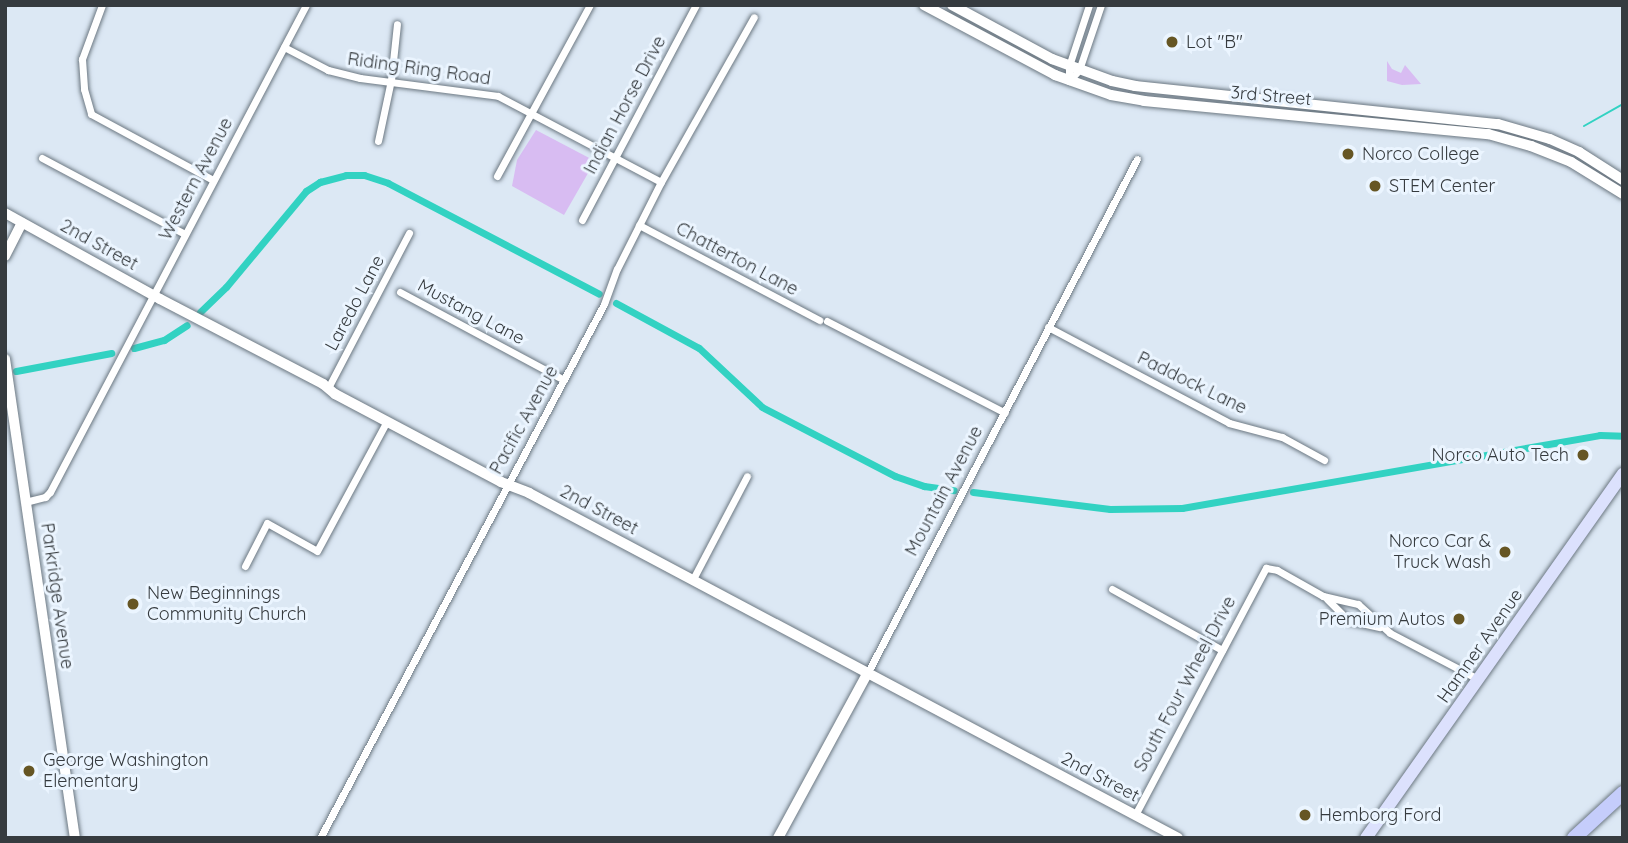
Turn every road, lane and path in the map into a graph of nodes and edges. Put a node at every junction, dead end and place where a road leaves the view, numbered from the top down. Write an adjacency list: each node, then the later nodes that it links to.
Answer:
1 (102, 5): 23 (street)
2 (306, 5): 11 (street, Western Avenue)
3 (590, 5): 17 (street)
4 (696, 5): 20 (street, Indian Horse Drive)
5 (924, 5): 14 (street, 3rd Street)
6 (952, 5): 12 (street, 3rd Street)
7 (1089, 5): 12 (street)
8 (1101, 5): 12 (street)
9 (754, 17): 25 (street, Pacific Avenue)
10 (397, 24): 13 (street)
11 (284, 47): 13 (street, Riding Ring Road); 23 (street, Western Avenue)
12 (1074, 68): 14 (street); 15 (street, 3rd Street)
13 (391, 80): 17 (street, Riding Ring Road); 18 (street)
14 (1069, 81): 16 (street, 3rd Street)
15 (1252, 97): 16 (street); 24 (street, 3rd Street)
16 (1249, 111): 26 (street, 3rd Street)
17 (530, 115): 20 (street, Riding Ring Road); 22 (street)
18 (378, 141)
19 (42, 158): 32 (street)
20 (614, 159): 25 (street, Riding Ring Road); 28 (street, Indian Horse Drive)
21 (1137, 159): 36 (street, Mountain Avenue)
22 (496, 176)
23 (213, 180): 32 (street, Western Avenue)
24 (1623, 180)
25 (661, 182): 30 (street, Pacific Avenue)
26 (1623, 194)
27 (5, 213): 29 (street, 2nd Street)
28 (582, 220)
29 (22, 223): 33 (street); 35 (street, 2nd Street)
30 (639, 225): 38 (street, Pacific Avenue); 41 (street, Chatterton Lane)
31 (409, 233): 40 (street, Laredo Lane)
32 (184, 234): 35 (street, Western Avenue)
33 (5, 256)
34 (400, 292): 38 (street, Mustang Lane)
35 (153, 295): 40 (street, 2nd Street); 47 (street, Western Avenue)
36 (1048, 327): 41 (street, Mountain Avenue); 43 (street, Paddock Lane)
37 (6, 361): 39 (street, Parkridge Avenue)
38 (564, 380): 46 (street, Pacific Avenue)
39 (7, 386): 47 (street, Parkridge Avenue)
40 (328, 388): 42 (street, 2nd Street)
41 (1005, 413): 54 (street, Mountain Avenue)
42 (387, 421): 46 (street, 2nd Street); 48 (street)
43 (1324, 460)
44 (1623, 474): 55 (main road, Hamner Avenue)
45 (747, 475): 49 (street)
46 (508, 485): 49 (street, 2nd Street); 59 (street, Pacific Avenue)
47 (26, 502): 58 (street, Parkridge Avenue)
48 (245, 566)
49 (693, 579): 54 (street, 2nd Street)
50 (1112, 589): 53 (street)
51 (1326, 597): 52 (street); 52 (street); 53 (street, South Four Wheel Drive)
52 (1386, 630): 55 (street)
53 (1222, 650): 57 (street, South Four Wheel Drive)
54 (868, 672): 57 (street, 2nd Street); 60 (street, Mountain Avenue)
55 (1478, 679): 62 (main road, Hamner Avenue)
56 (1623, 793): 63 (highway)
57 (1135, 815): 61 (street, 2nd Street)
58 (75, 838)
59 (320, 838)
60 (778, 838)
61 (1178, 838)
62 (1366, 838)
63 (1574, 838)

